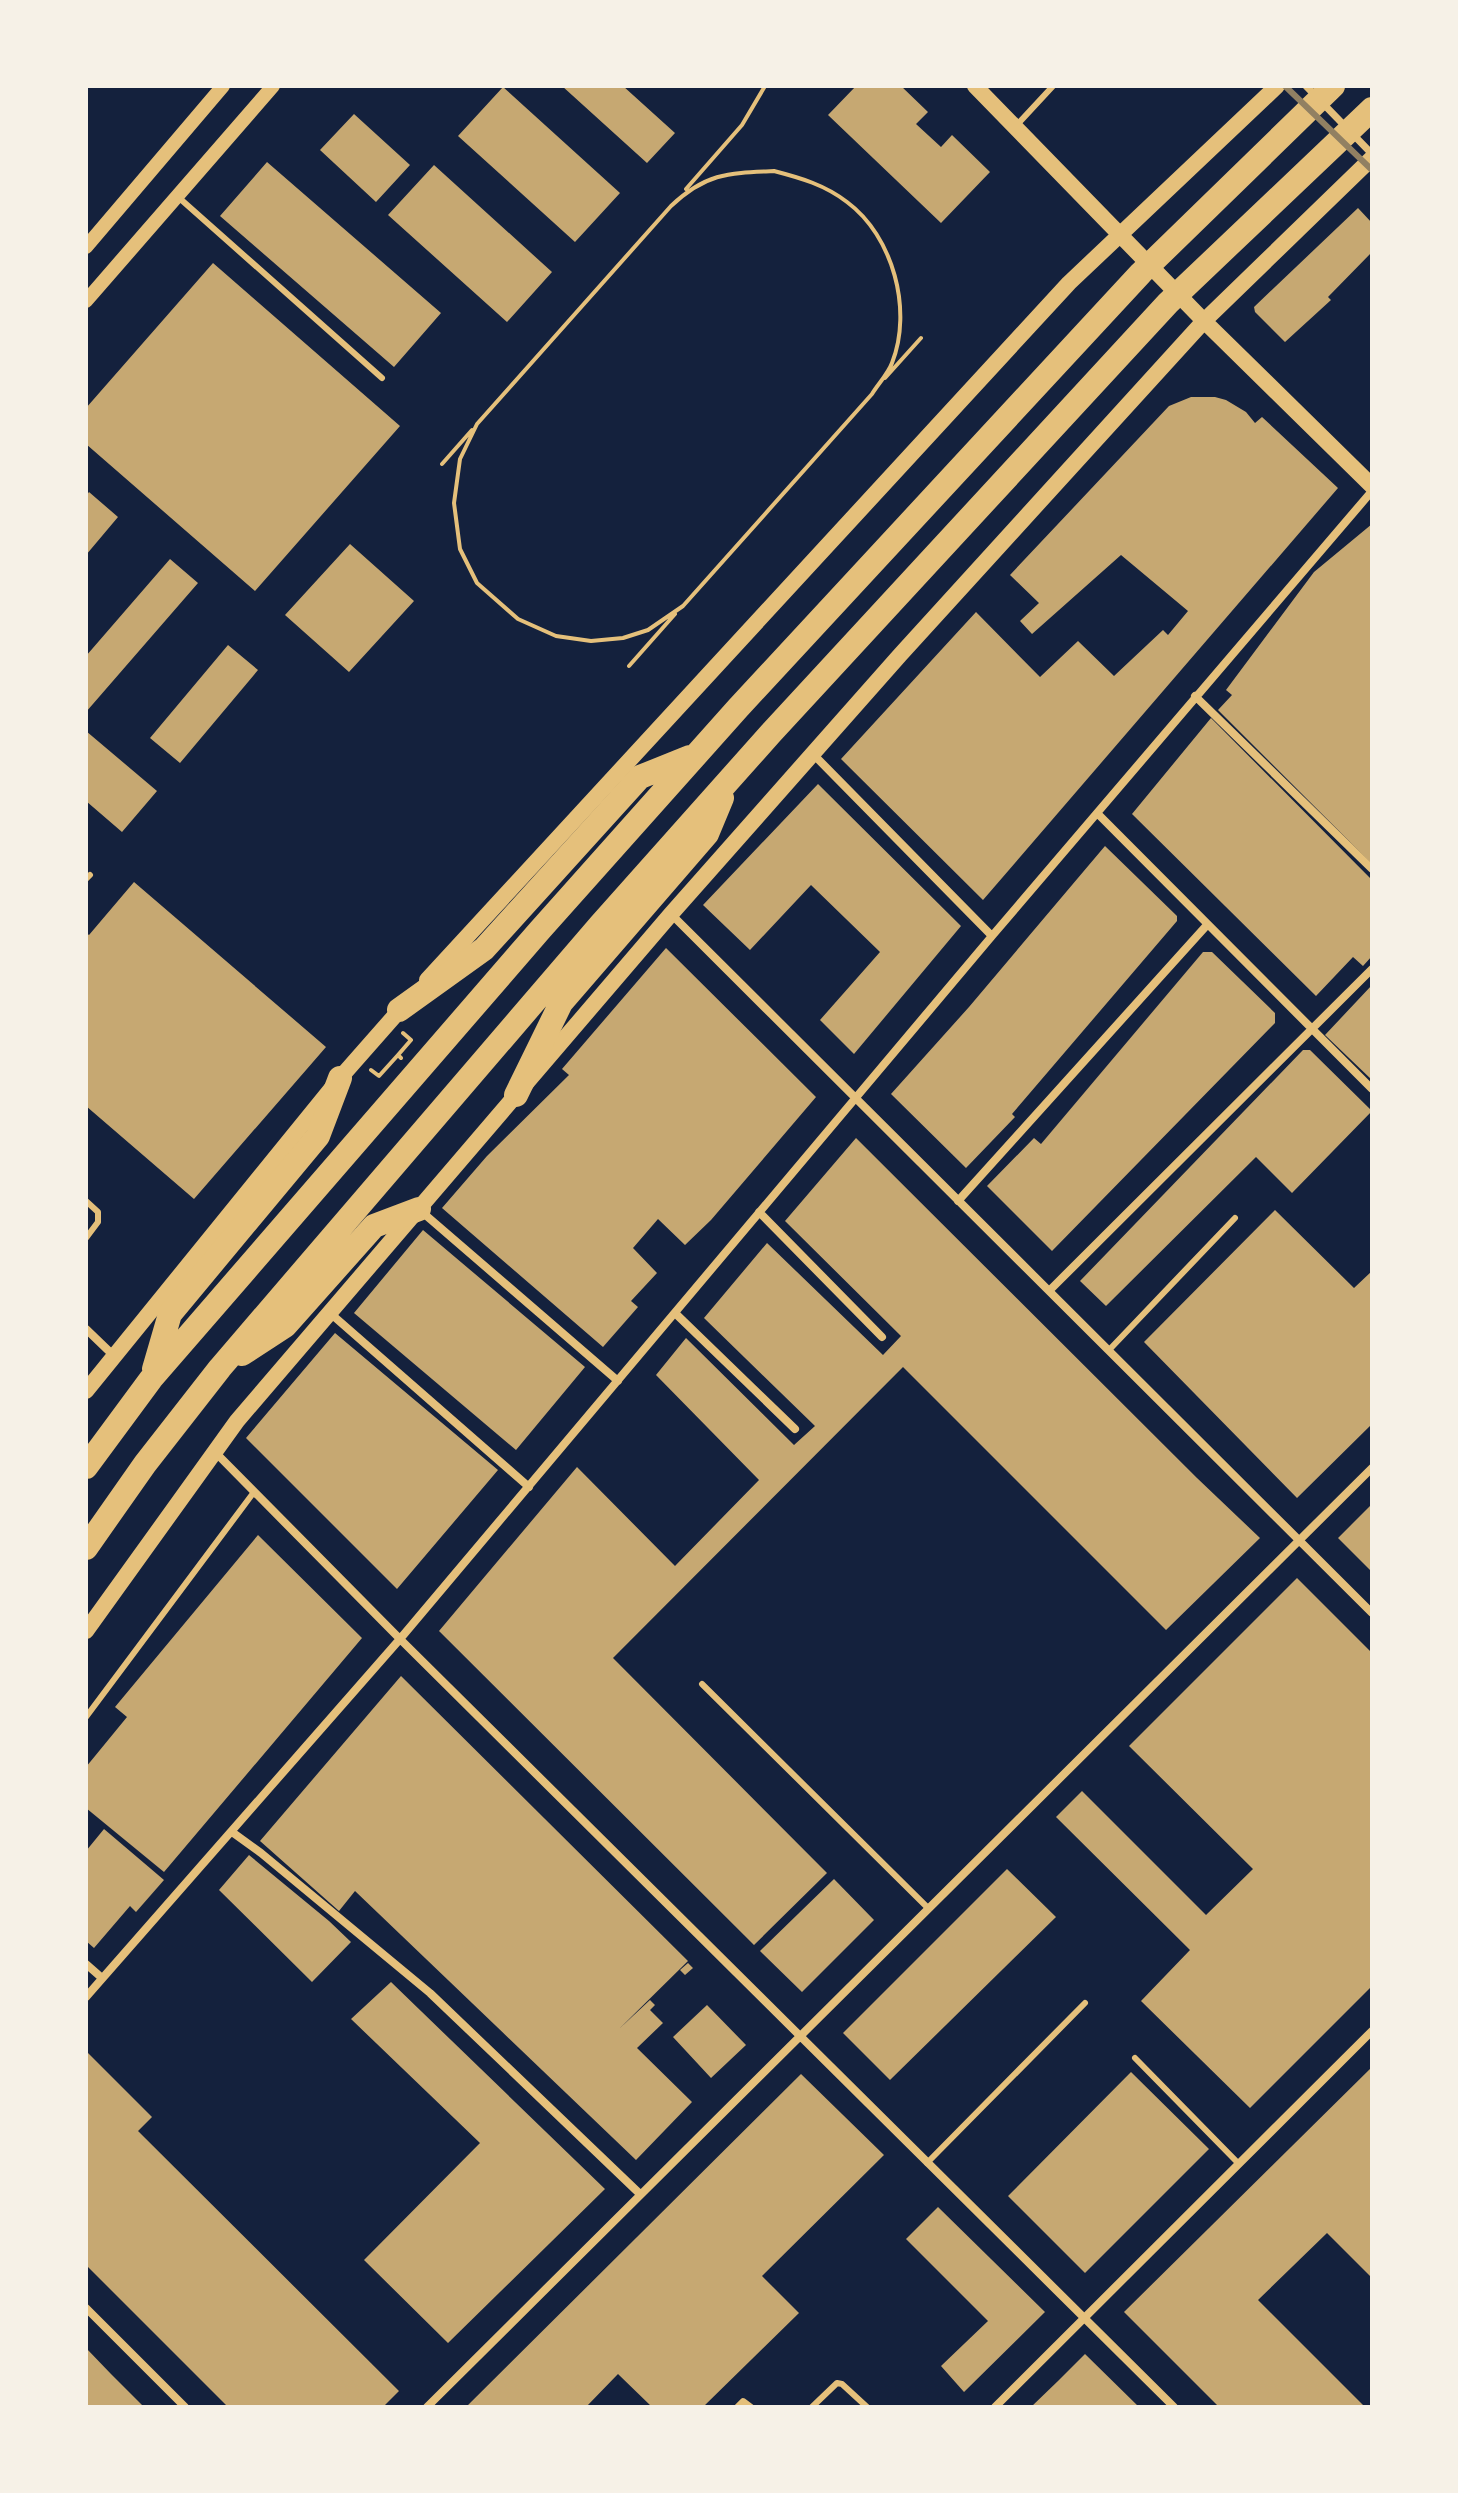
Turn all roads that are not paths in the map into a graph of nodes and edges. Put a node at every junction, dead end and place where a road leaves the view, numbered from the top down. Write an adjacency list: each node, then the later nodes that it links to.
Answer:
1 (223, 86): 13 (street)
2 (273, 86): 11 (street)
3 (975, 86): 9 (main road)
4 (1053, 86): 9 (lane)
5 (1277, 86): 12 (main road)
6 (1306, 86): 10 (street)
7 (1333, 86): 20 (highway)
8 (1372, 109): 21 (highway)
9 (1015, 127): 12 (main road)
10 (1372, 156): 15 (main road)
11 (177, 196): 14 (street); 16 (lane)
12 (1119, 233): 15 (main road); 28 (main road)
13 (86, 247)
14 (86, 301)
15 (1204, 321): 17 (main road); 19 (main road)
16 (382, 378)
17 (1372, 488): 18 (street)
18 (1195, 696): 22 (street); 23 (street)
19 (813, 754): 24 (main road); 26 (street)
20 (696, 755): 28 (highway); 48 (highway)
21 (731, 777): 32 (highway); 47 (highway)
22 (1097, 813): 25 (street); 26 (street)
23 (1372, 869)
24 (671, 914): 32 (main road); 33 (street)
25 (1207, 925): 29 (street); 35 (street)
26 (992, 936): 33 (street)
27 (1372, 969): 29 (street)
28 (399, 1010): 30 (main road)
29 (1311, 1028): 31 (street); 40 (street)
30 (340, 1078): 46 (main road); 48 (highway)
31 (1372, 1089)
32 (516, 1095): 36 (main road)
33 (857, 1098): 35 (street); 37 (street)
34 (86, 1201): 39 (lane)
35 (958, 1201): 40 (street)
36 (419, 1209): 41 (main road); 47 (highway); 49 (street)
37 (759, 1212): 42 (street); 44 (street)
38 (1235, 1218): 45 (lane)
39 (86, 1238)
40 (1050, 1290): 45 (street)
41 (330, 1313): 52 (main road); 55 (street)
42 (675, 1313): 49 (street); 51 (street)
43 (86, 1329): 46 (street)
44 (882, 1337)
45 (1110, 1349): 57 (street)
46 (113, 1355): 50 (main road)
47 (220, 1368): 58 (highway)
48 (151, 1379): 53 (highway)
49 (618, 1381): 55 (street)
50 (86, 1391)
51 (795, 1429)
52 (214, 1451): 56 (street); 60 (main road)
53 (86, 1467)
54 (1372, 1468): 57 (street)
55 (529, 1487): 61 (street)
56 (254, 1492): 61 (street); 63 (lane)
57 (1300, 1541): 59 (street); 65 (street)
58 (86, 1548)
59 (1372, 1613)
60 (86, 1631)
61 (400, 1639): 64 (street); 71 (street)
62 (702, 1684): 65 (lane)
63 (86, 1717)
64 (232, 1832): 67 (street); 75 (street)
65 (929, 1909): 71 (street)
66 (86, 1964): 67 (street)
67 (102, 1978): 68 (street)
68 (86, 1997)
69 (1085, 2003): 73 (lane)
70 (1372, 2031): 74 (street)
71 (801, 2037): 73 (street); 75 (street)
72 (1135, 2058): 74 (lane)
73 (927, 2163): 77 (street)
74 (1239, 2164): 77 (street)
75 (640, 2194): 79 (street)
76 (86, 2308): 78 (street)
77 (1085, 2318): 84 (street); 85 (street)
78 (185, 2407)
79 (427, 2407)
80 (737, 2407): 81 (lane)
81 (751, 2407)
82 (812, 2407): 83 (lane)
83 (867, 2407)
84 (995, 2407)
85 (1174, 2407)

